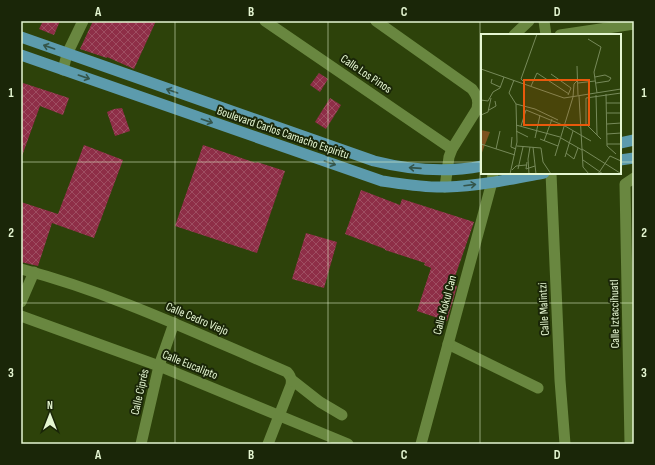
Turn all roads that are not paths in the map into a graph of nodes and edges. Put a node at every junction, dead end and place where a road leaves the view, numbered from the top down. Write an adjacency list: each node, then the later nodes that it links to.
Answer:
1 (84, 21): 11 (street)
2 (265, 21): 16 (street, Calle Los Pinos)
3 (528, 21): 7 (street)
4 (544, 21): 8 (street)
5 (382, 22): 16 (street)
6 (634, 24): 9 (street)
7 (515, 34)
8 (546, 34)
9 (567, 34)
10 (21, 37): 11 (main road, Boulevard Carlos Camacho Espíritu, one-way to 10)
11 (67, 54): 13 (street); 20 (main road, Boulevard Carlos Camacho Espíritu, one-way to 11)
12 (21, 55): 13 (main road, Boulevard Carlos Camacho Espíritu)
13 (63, 70): 25 (main road, Boulevard Carlos Camacho Espíritu, one-way to 25)
14 (634, 140): 15 (main road)
15 (621, 143)
16 (452, 149): 20 (street)
17 (634, 158): 18 (main road)
18 (621, 160)
19 (481, 166): 20 (main road, Boulevard Carlos Camacho Espíritu)
20 (447, 171): 25 (street)
21 (534, 174): 23 (main road, Boulevard Carlos Camacho Espíritu)
22 (551, 174): 41 (street, Calle Malintzi)
23 (492, 178): 25 (main road, Boulevard Carlos Camacho Espíritu, one-way to 23); 31 (street, Calle Kokul Can)
24 (630, 181): 42 (street, Calle Iztaccíhuatl)
25 (445, 187)
26 (21, 269): 27 (street, Calle Cedro Viejo)
27 (34, 272): 28 (street); 30 (street, Calle Cedro Viejo)
28 (21, 302)
29 (21, 316): 32 (street, Calle Eucalipto)
30 (174, 323): 32 (street, Calle Ciprés); 33 (street, Calle Cedro Viejo)
31 (448, 344): 34 (street); 40 (street, Calle Kokul Can)
32 (159, 366): 35 (street, Calle Eucalipto); 37 (street, Calle Ciprés)
33 (292, 380): 35 (street); 36 (street, Calle Cedro Viejo)
34 (538, 388)
35 (278, 414): 38 (street); 39 (street, Calle Eucalipto)
36 (342, 415)
37 (141, 444)
38 (268, 444)
39 (348, 444)
40 (421, 444)
41 (565, 444)
42 (630, 444)

